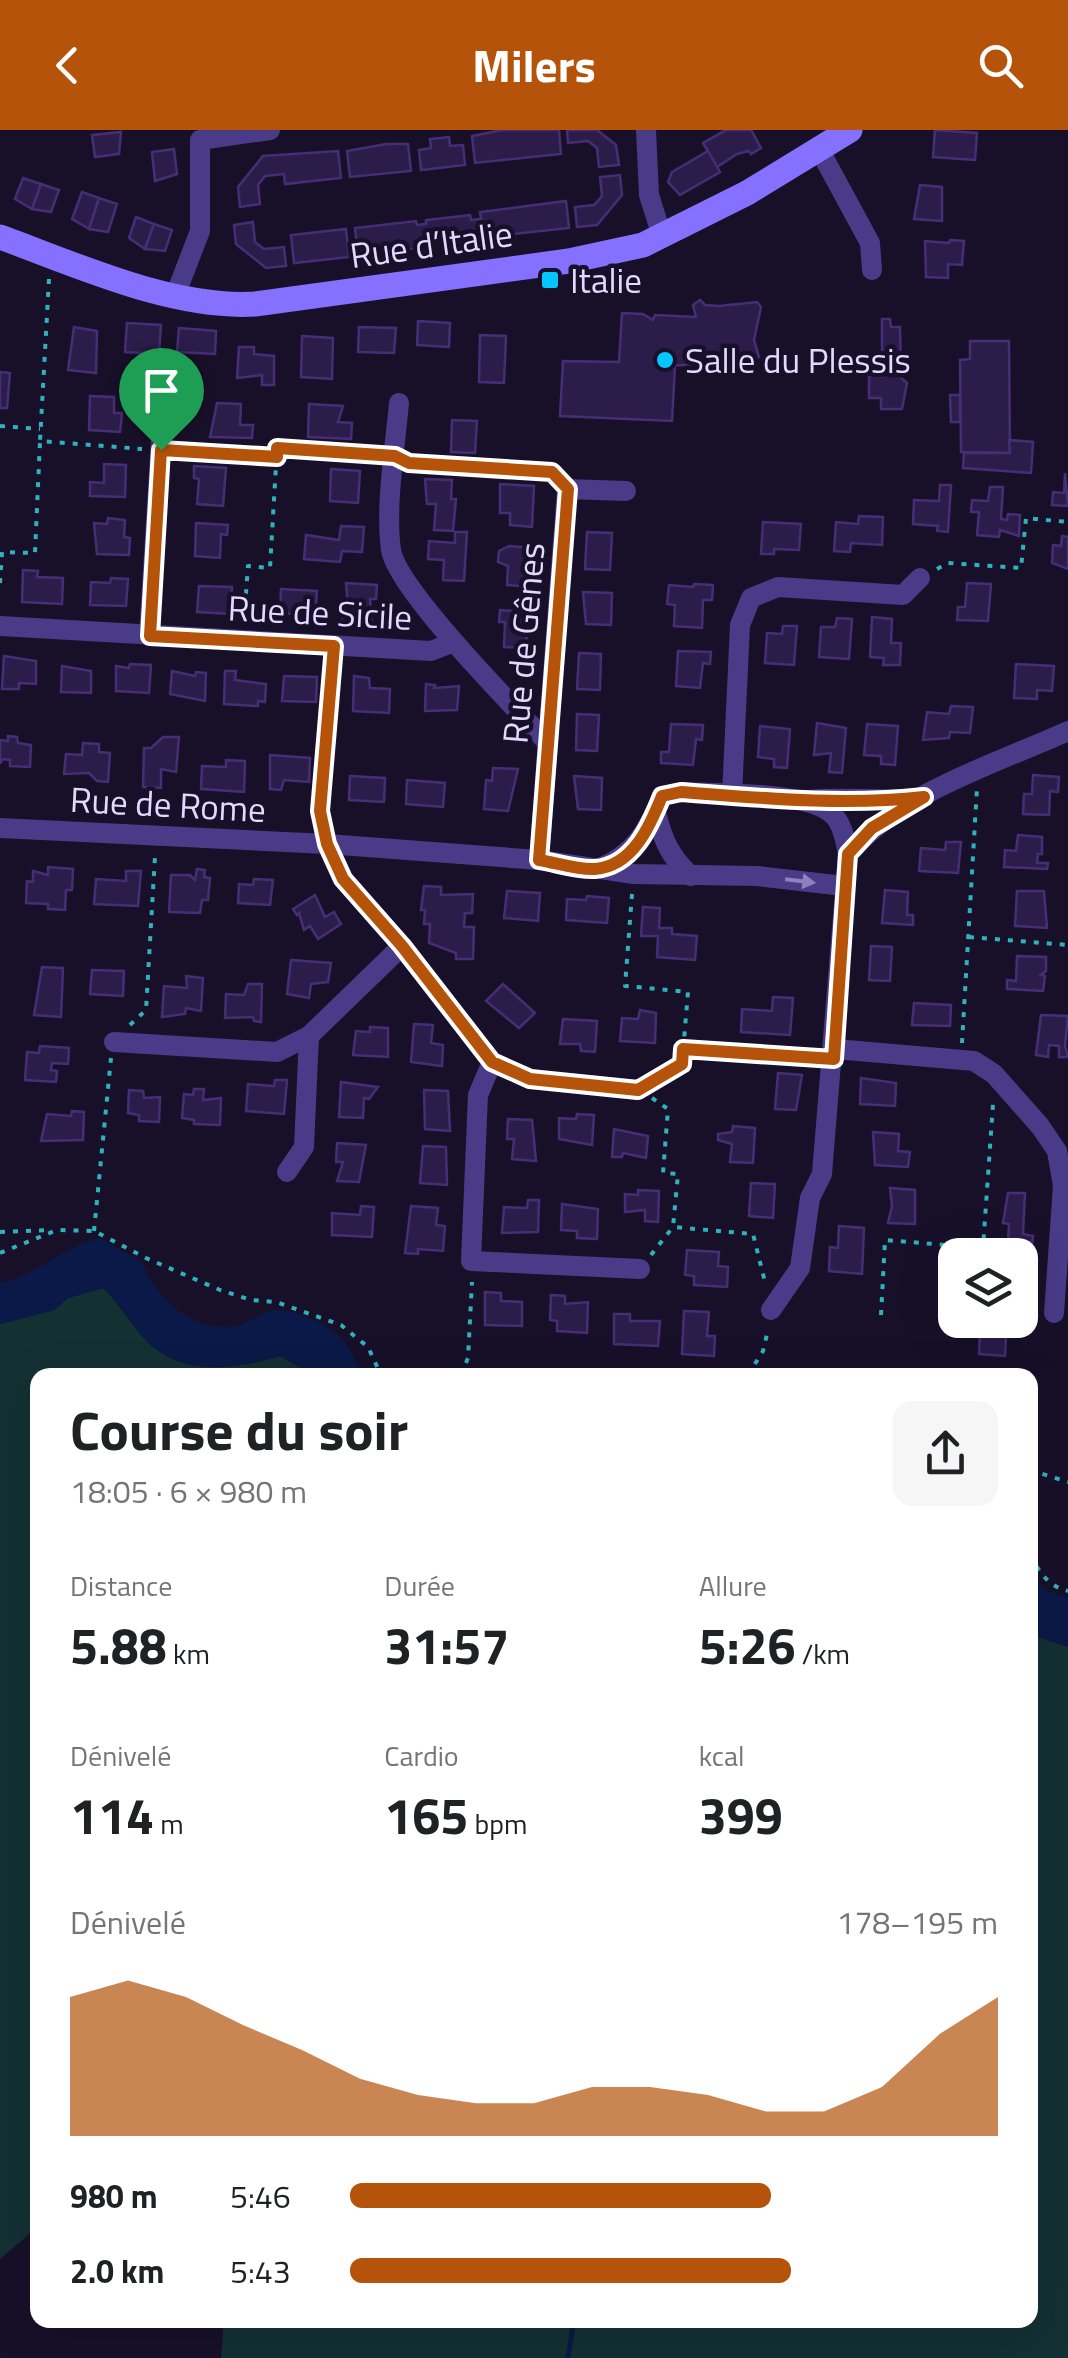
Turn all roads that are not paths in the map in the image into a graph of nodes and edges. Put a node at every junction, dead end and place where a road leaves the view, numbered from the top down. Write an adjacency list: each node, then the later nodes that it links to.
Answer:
1 (270, 130): 4 (street)
2 (646, 130): 6 (street)
3 (850, 130): 5 (street, Rue d’Italie)
4 (196, 135): 9 (street)
5 (818, 149): 6 (street, Rue d’Italie); 8 (street)
6 (662, 236): 9 (street, Rue d’Italie)
7 (0, 237): 9 (street, Rue d’Italie)
8 (872, 270)
9 (175, 296)
10 (399, 403): 16 (street)
11 (163, 407): 15 (street)
12 (626, 491): 18 (street, Rue de Gênes)
13 (920, 578): 19 (street)
14 (0, 626): 15 (street, Rue de Sicile)
15 (150, 636): 16 (street, Rue de Sicile)
16 (454, 642): 18 (street)
17 (1068, 731): 20 (street)
18 (547, 742): 26 (street, Rue de Gênes)
19 (732, 796): 21 (street); 22 (street)
20 (924, 797): 21 (street); 25 (street)
21 (808, 800): 25 (street)
22 (656, 813): 27 (street); 28 (street)
23 (0, 828): 24 (street, Rue de Rome)
24 (327, 844): 26 (street, Rue de Rome); 30 (street)
25 (848, 854): 29 (street)
26 (539, 860): 27 (street, Rue de Rome)
27 (597, 869): 28 (street, Rue de Rome)
28 (692, 876): 29 (street, Rue de Rome, one-way to 29)
29 (844, 886): 33 (street)
30 (402, 946): 31 (street); 34 (street)
31 (308, 1036): 32 (street); 36 (street)
32 (114, 1042)
33 (834, 1054): 38 (street); 39 (street)
34 (492, 1062): 35 (street); 37 (street)
35 (638, 1090)
36 (287, 1172)
37 (640, 1269)
38 (771, 1310)
39 (1054, 1314)

